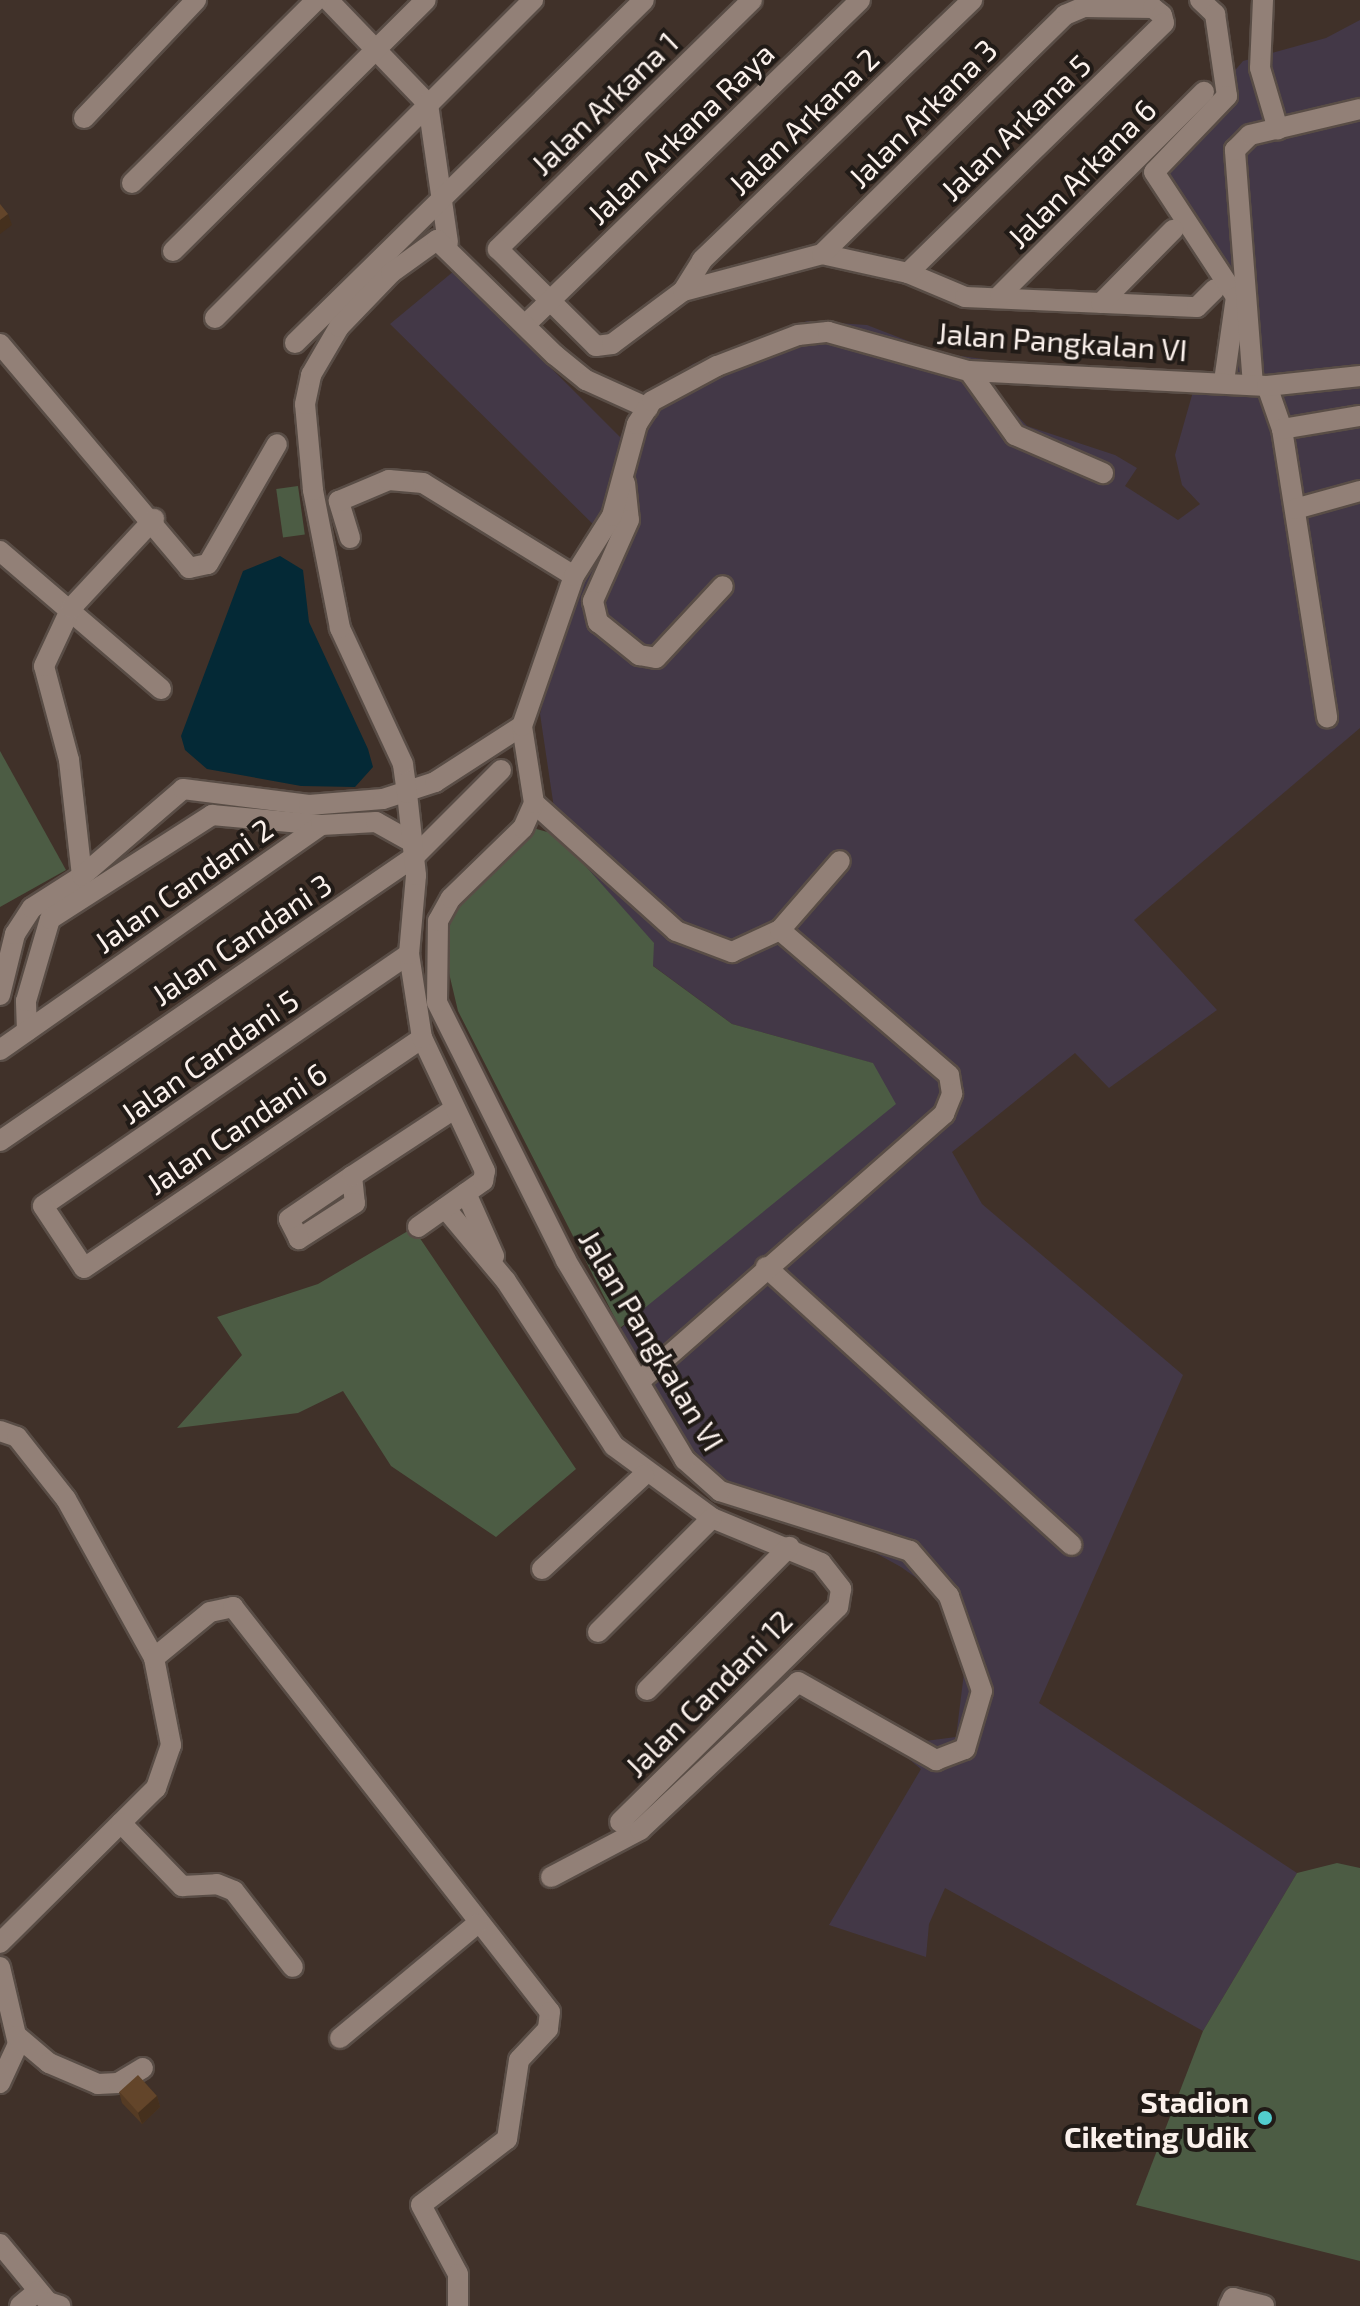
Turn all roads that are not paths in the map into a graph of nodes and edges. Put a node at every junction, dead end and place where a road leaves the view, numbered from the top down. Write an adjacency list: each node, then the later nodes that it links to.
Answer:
1 (181, 0): 14 (street)
2 (196, 0): 14 (street)
3 (316, 0): 21 (street)
4 (328, 0): 15 (street)
5 (426, 0): 15 (street)
6 (533, 0): 17 (street)
7 (644, 0): 22 (street)
8 (752, 0): 32 (street, Jalan Arkana 1)
9 (860, 0): 32 (street, Jalan Arkana Raya)
10 (972, 0): 29 (street, Jalan Arkana 2)
11 (1200, 0): 39 (street)
12 (1263, 0): 20 (street)
13 (1065, 15): 26 (street, Jalan Arkana 3); 27 (street, Jalan Arkana 5)
14 (159, 36): 19 (street)
15 (375, 49): 17 (street); 25 (street)
16 (1204, 92): 30 (street, Jalan Arkana 6)
17 (428, 104): 22 (street); 33 (street)
18 (1360, 109): 20 (street)
19 (84, 118)
20 (1278, 129): 40 (street)
21 (132, 183)
22 (444, 197): 24 (street); 35 (street)
23 (1173, 230): 31 (street)
24 (448, 243): 34 (street); 59 (street)
25 (173, 251)
26 (822, 254): 27 (street); 29 (street)
27 (908, 273): 30 (street)
28 (1215, 289): 31 (street)
29 (683, 291): 32 (street)
30 (1000, 295): 31 (street)
31 (1101, 303)
32 (548, 304): 34 (street, Jalan Arkana Raya)
33 (215, 318)
34 (526, 324): 41 (street)
35 (295, 343)
36 (0, 344): 49 (street)
37 (969, 371): 39 (street, Jalan Pangkalan VI); 41 (street, Jalan Pangkalan VI); 46 (street)
38 (1360, 376): 40 (street, Jalan Pangkalan VI)
39 (1224, 381): 40 (street, Jalan Pangkalan VI)
40 (1260, 386): 43 (street)
41 (648, 408): 45 (street)
42 (1360, 416): 43 (street)
43 (1282, 429): 48 (street)
44 (277, 444): 49 (street)
45 (624, 467): 52 (street); 53 (street)
46 (1103, 473)
47 (1360, 491): 48 (street)
48 (1295, 509): 56 (street)
49 (154, 519): 54 (street)
50 (350, 538): 52 (street)
51 (0, 551): 54 (street)
52 (574, 576): 57 (street)
53 (723, 586)
54 (71, 608): 55 (street); 64 (street)
55 (161, 689)
56 (1327, 718)
57 (522, 726): 59 (street); 60 (street)
58 (501, 770): 62 (street, Jalan Candani 3)
59 (407, 793): 62 (street); 64 (street)
60 (534, 803): 65 (street); 80 (street, Jalan Pangkalan VI)
61 (321, 825): 62 (street, Jalan Candani 2); 68 (street, Jalan Candani 2); 68 (street)
62 (413, 850): 66 (street); 72 (street, Jalan Candani 3)
63 (840, 861): 65 (street)
64 (82, 876): 67 (street)
65 (780, 930): 77 (street)
66 (409, 954): 69 (street); 78 (street, Jalan Candani 5)
67 (0, 995)
68 (27, 1031): 70 (street, Jalan Candani 2)
69 (422, 1038): 71 (street); 78 (street, Jalan Candani 6)
70 (0, 1050)
71 (454, 1109): 73 (street); 74 (street)
72 (0, 1141)
73 (352, 1176)
74 (466, 1193): 75 (street); 79 (street)
75 (445, 1208): 76 (street); 79 (street)
76 (418, 1227)
77 (766, 1267): 80 (street); 84 (street)
78 (84, 1268)
79 (506, 1281): 82 (street)
80 (640, 1381): 92 (street, Jalan Pangkalan VI)
81 (0, 1431): 88 (street)
82 (644, 1475): 83 (street); 86 (street)
83 (712, 1518): 85 (street); 87 (street)
84 (1072, 1545)
85 (789, 1547): 89 (street); 90 (street, Jalan Candani 12)
86 (542, 1569)
87 (598, 1632)
88 (154, 1658): 91 (street); 93 (street)
89 (647, 1690)
90 (620, 1822)
91 (121, 1823): 94 (street); 96 (street)
92 (551, 1877)
93 (477, 1924): 98 (street); 105 (street)
94 (0, 1943)
95 (0, 1967): 97 (street)
96 (293, 1967)
97 (17, 2036): 99 (street); 100 (street)
98 (340, 2038)
99 (143, 2068)
100 (0, 2083)
101 (0, 2244): 102 (street)
102 (38, 2291): 103 (street); 104 (street)
103 (20, 2306)
104 (60, 2306)
105 (458, 2306)
106 (1229, 2306): 107 (street)
107 (1264, 2306)

